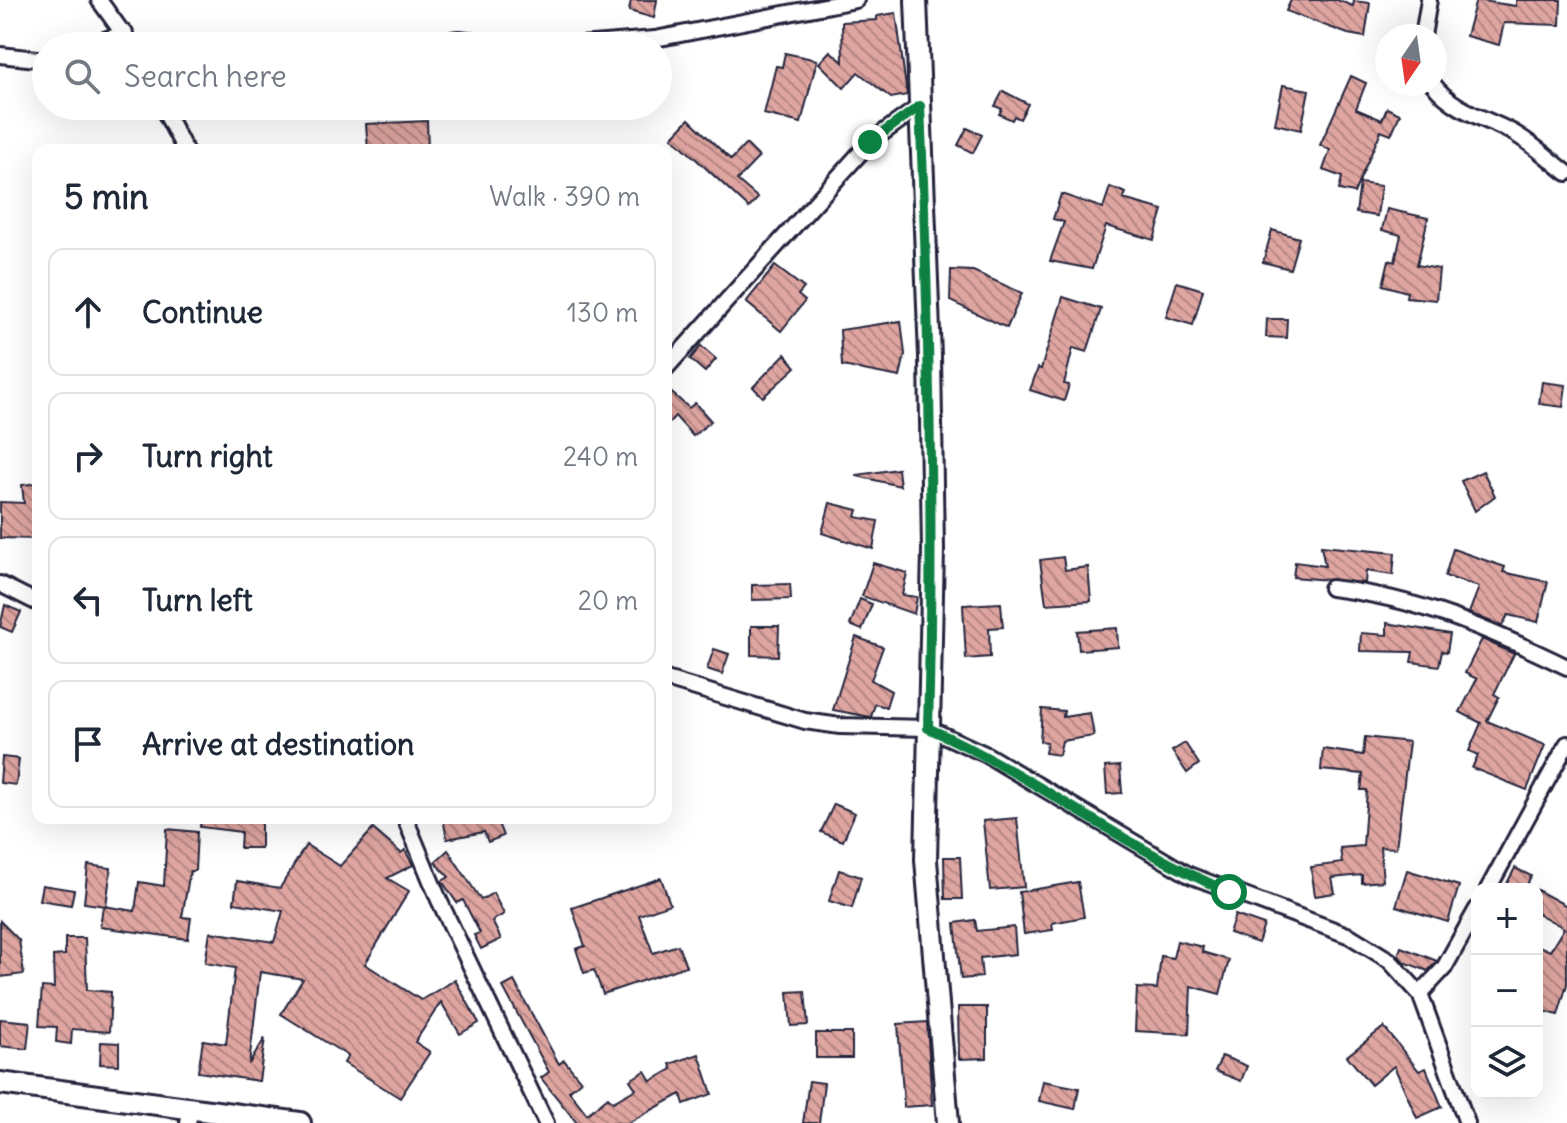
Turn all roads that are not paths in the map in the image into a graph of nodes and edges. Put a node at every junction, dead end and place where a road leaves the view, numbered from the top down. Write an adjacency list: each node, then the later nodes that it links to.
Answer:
1 (99, 0): 6 (street)
2 (856, 0): 7 (street)
3 (916, 0): 11 (main road)
4 (1429, 0): 5 (street)
5 (1425, 24)
6 (122, 32)
7 (672, 36)
8 (0, 55): 9 (street)
9 (32, 58)
10 (1445, 96): 14 (street)
11 (920, 106): 15 (street); 21 (main road)
12 (170, 120): 13 (street)
13 (182, 144)
14 (1567, 173)
15 (672, 361)
16 (0, 584): 18 (street)
17 (1331, 588): 19 (street)
18 (32, 600)
19 (1567, 667)
20 (672, 681): 21 (street)
21 (928, 728): 26 (street); 31 (main road)
22 (1567, 744): 24 (street)
23 (407, 824): 30 (street)
24 (1491, 883)
25 (1471, 920): 26 (street)
26 (1420, 994): 32 (street)
27 (0, 1083): 28 (main road)
28 (190, 1115): 29 (main road)
29 (300, 1123)
30 (546, 1123)
31 (948, 1123)
32 (1467, 1123)

